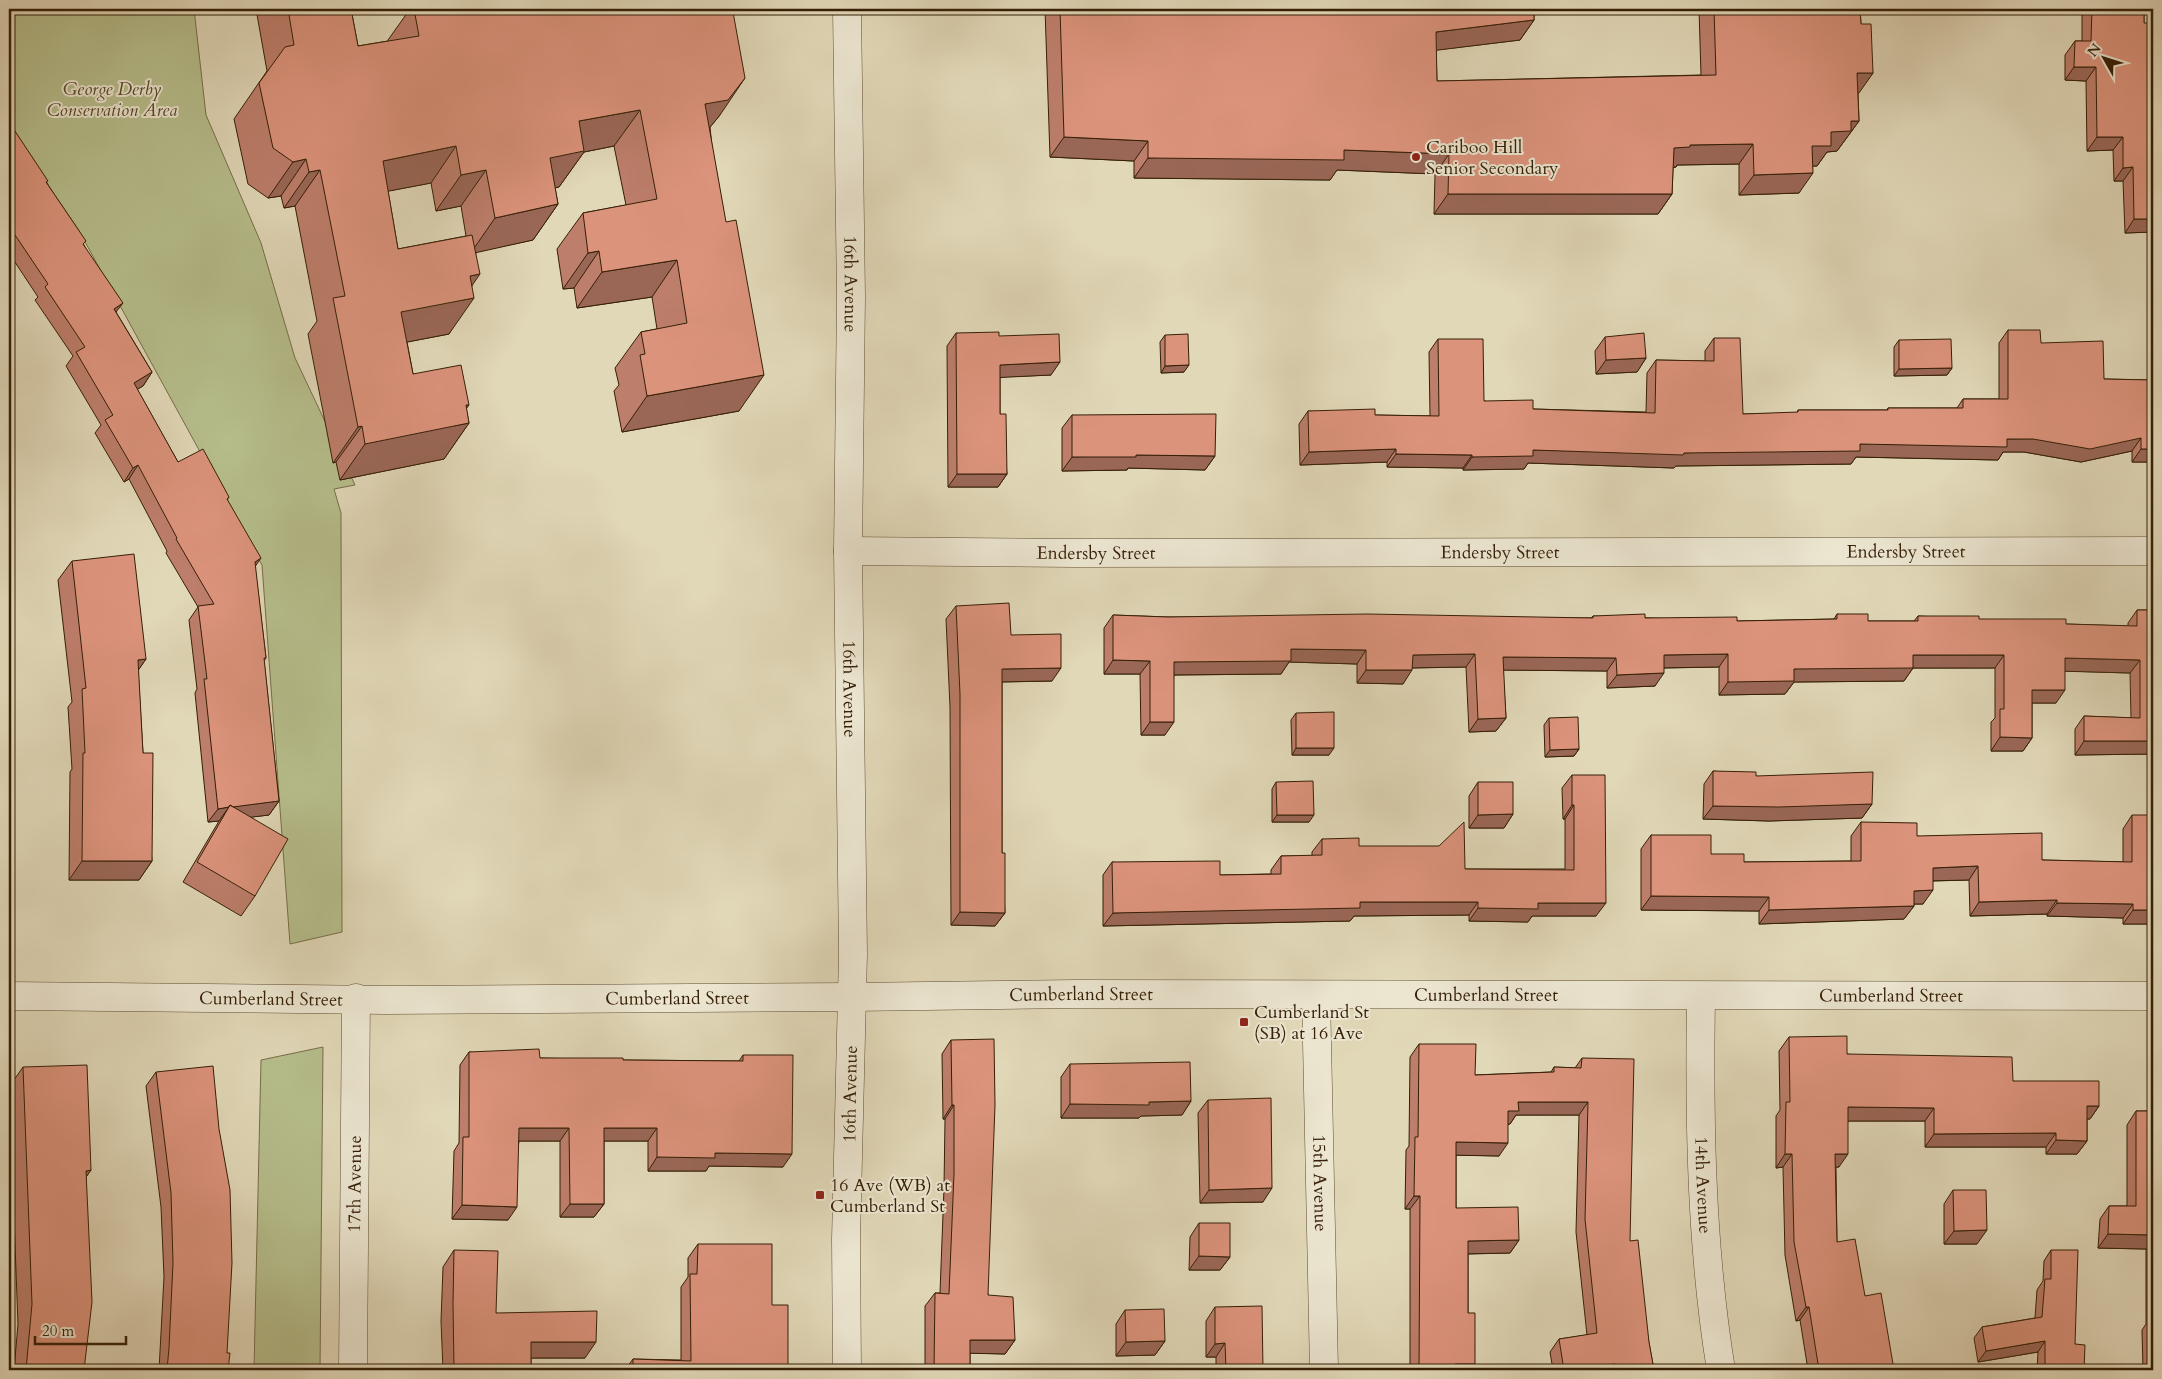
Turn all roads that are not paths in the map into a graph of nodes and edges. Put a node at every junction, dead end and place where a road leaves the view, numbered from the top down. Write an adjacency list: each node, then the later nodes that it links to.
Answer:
1 (847, 9): 2 (street, 16th Avenue)
2 (848, 551): 3 (street, Endersby Street); 7 (street, 16th Avenue)
3 (2153, 551)
4 (1316, 995): 7 (street, Cumberland Street); 8 (street, Cumberland Street); 12 (street, 15th Avenue)
5 (9, 996): 9 (street, Cumberland Street)
6 (2153, 996): 8 (street, Cumberland Street)
7 (852, 997): 9 (street, Cumberland Street); 11 (street, 16th Avenue)
8 (1702, 997): 13 (street, 14th Avenue)
9 (356, 998): 10 (street, 17th Avenue)
10 (353, 1370)
11 (847, 1370)
12 (1324, 1370)
13 (1721, 1370)

